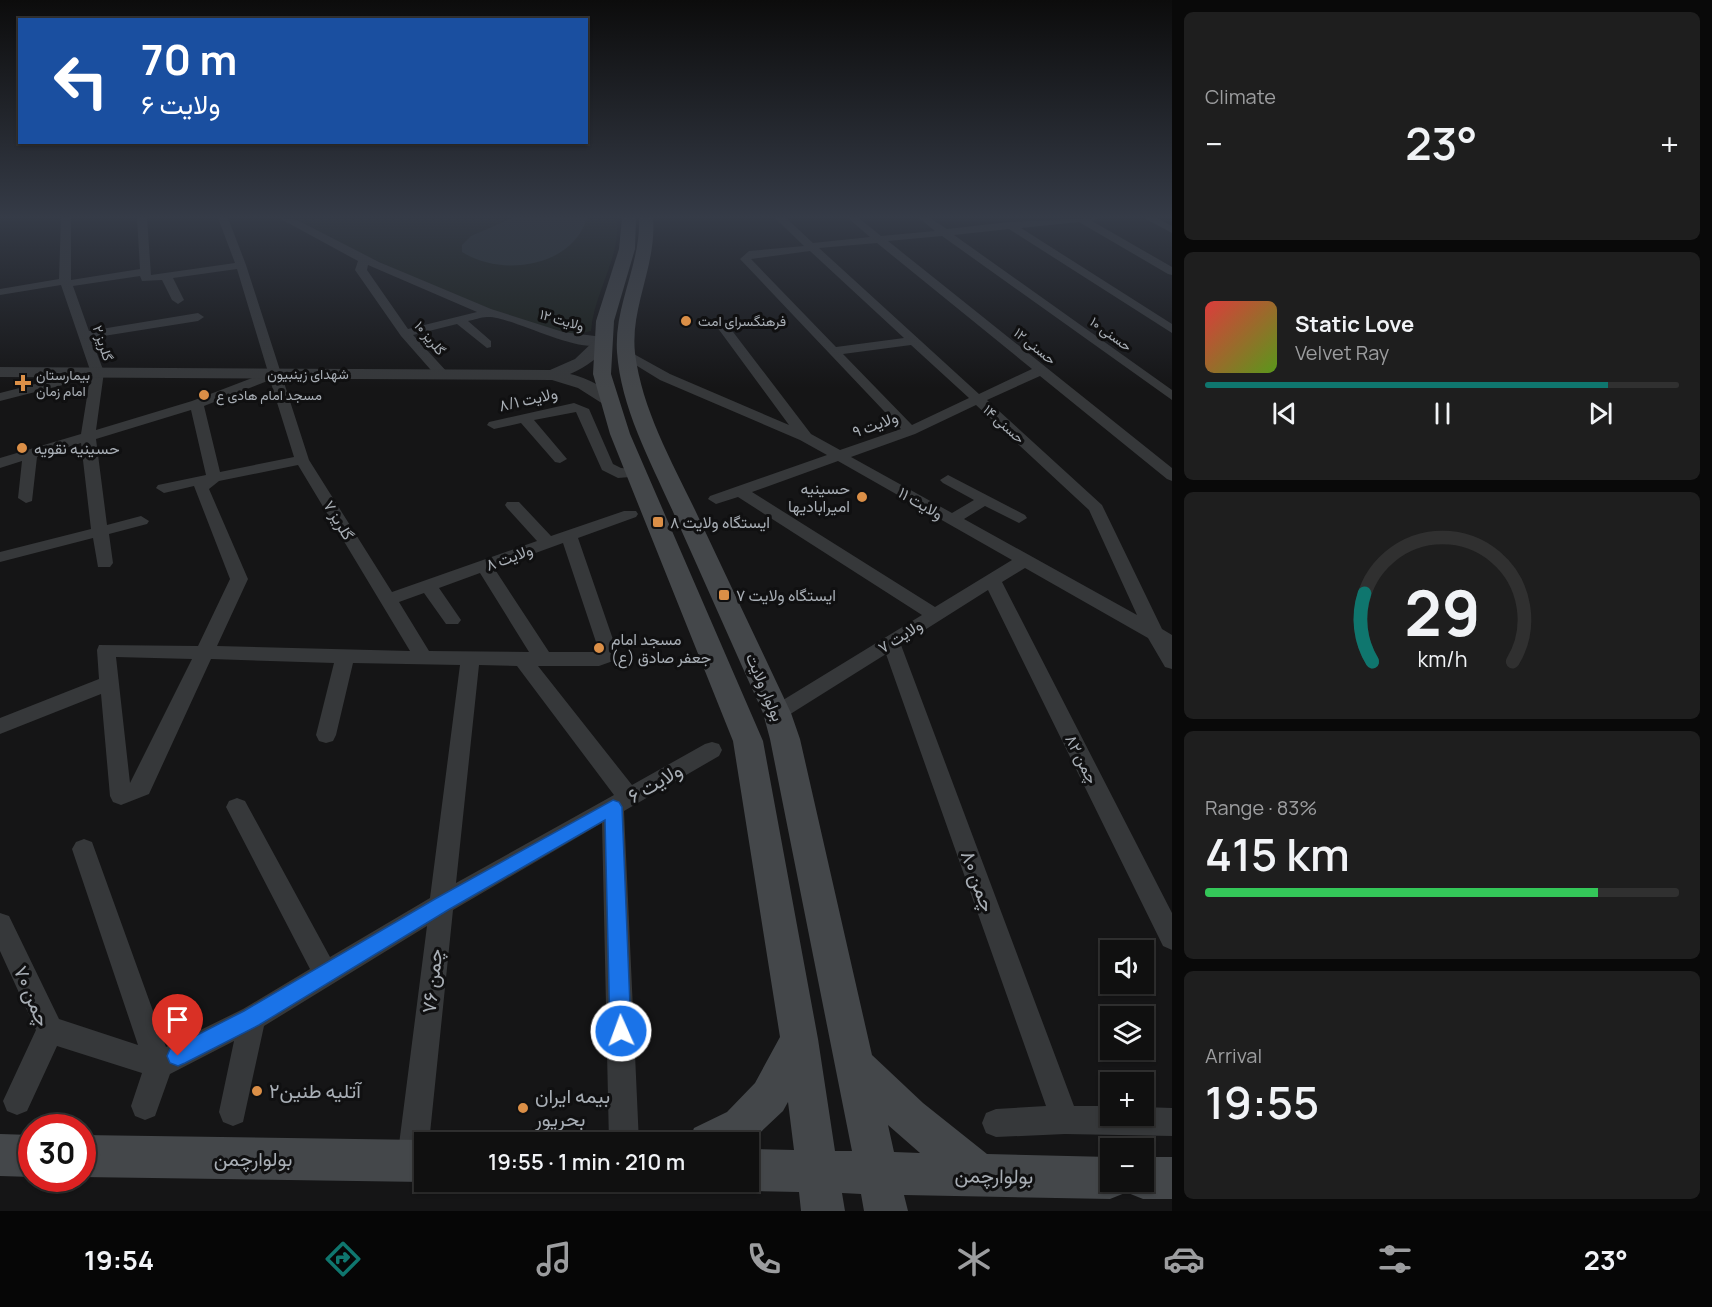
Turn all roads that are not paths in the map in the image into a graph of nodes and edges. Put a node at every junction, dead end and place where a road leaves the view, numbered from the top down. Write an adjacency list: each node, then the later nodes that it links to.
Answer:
1 (66, 275): 15 (street, گلریز ۲)
2 (176, 275): 14 (street)
3 (244, 275): 33 (street, گلریز ۷)
4 (365, 275): 23 (street, گلریز ۱۰)
5 (399, 275): 18 (street, ولایت ۱۲)
6 (618, 275): 25 (main road, بولوار ولایت)
7 (639, 275): 29 (main road, بولوار ولایت)
8 (760, 275): 28 (street)
9 (841, 275): 26 (street, حسنی ۱۴)
10 (924, 275): 30 (street, حسنی ۱۲)
11 (1003, 275): 38 (street, حسنی ۱۰)
12 (1087, 275): 22 (street)
13 (145, 276): 14 (street); 15 (street)
14 (166, 276): 17 (street)
15 (66, 282): 16 (street); 24 (street, گلریز ۲)
16 (0, 292)
17 (178, 300)
18 (487, 313): 20 (street); 25 (street, ولایت ۱۲)
19 (198, 317): 24 (street)
20 (461, 321): 23 (street); 27 (street)
21 (723, 327): 46 (street)
22 (1172, 329)
23 (405, 333): 34 (street, گلریز ۱۰)
24 (85, 334): 32 (street, گلریز ۲)
25 (603, 341): 35 (street, شهدای زینبیون); 37 (main road, بولوار ولایت)
26 (912, 341): 28 (street); 40 (street, حسنی ۱۴)
27 (487, 344)
28 (833, 351): 44 (street)
29 (627, 356): 36 (street, ولایت ۱۱); 37 (main road, بولوار ولایت)
30 (1041, 370): 40 (street, ولایت ۹); 53 (street, حسنی ۱۲)
31 (0, 372): 32 (street, شهدای زینبیون)
32 (97, 372): 33 (street, شهدای زینبیون); 39 (street); 45 (street)
33 (276, 374): 34 (street, شهدای زینبیون); 41 (street); 50 (street, گلریز ۷)
34 (442, 374): 35 (street, شهدای زینبیون)
35 (552, 375): 37 (street)
36 (665, 376): 37 (street); 46 (street, ولایت ۱۱)
37 (622, 395): 52 (main road, بولوار ولایت); 89 (main road, بولوار ولایت)
38 (1172, 396)
39 (0, 397)
40 (977, 399): 44 (street, ولایت ۹); 78 (street, حسنی ۱۴)
41 (197, 404): 45 (street); 54 (street)
42 (524, 418): 43 (street, ولایت ۸/۱); 49 (street); 52 (street, ولایت ۸/۱)
43 (494, 425)
44 (910, 431): 48 (street, ولایت ۹)
45 (88, 437): 47 (street); 66 (street)
46 (807, 438): 48 (street, ولایت ۱۱)
47 (30, 454): 51 (street); 58 (street)
48 (839, 456): 57 (street, ولایت ۹); 64 (street, ولایت ۱۱)
49 (560, 459)
50 (302, 460): 54 (street); 75 (street, گلریز ۷)
51 (0, 463)
52 (637, 473): 102 (main road, بولوار ولایت)
53 (1172, 476)
54 (214, 478): 56 (street); 81 (street)
55 (948, 480): 60 (street)
56 (164, 488)
57 (740, 491): 59 (street, ولایت ۹); 76 (street)
58 (26, 498)
59 (716, 499)
60 (985, 500): 63 (street); 64 (street)
61 (513, 505): 68 (street)
62 (630, 514): 67 (street, ولایت ۸)
63 (1019, 518)
64 (951, 520): 70 (street, ولایت ۱۱)
65 (141, 521): 66 (street)
66 (101, 532): 69 (street); 71 (street)
67 (569, 536): 68 (street, ولایت ۸); 86 (street)
68 (548, 543): 72 (street, ولایت ۸)
69 (0, 557)
70 (1023, 561): 73 (street, ولایت ۷); 78 (street, ولایت ۱۱)
71 (104, 563)
72 (484, 566): 74 (street, ولایت ۸); 86 (street)
73 (992, 580): 76 (street, ولایت ۷); 98 (street, چمن ۸۲)
74 (428, 586): 75 (street, ولایت ۸); 77 (street)
75 (387, 600): 83 (street, گلریز ۷)
76 (935, 615): 79 (street, ولایت ۷)
77 (452, 620)
78 (1154, 632): 80 (street, ولایت ۱۱); 87 (street, حسنی ۱۴)
79 (891, 642): 89 (street, ولایت ۷); 108 (street, چمن ۸۰)
80 (1172, 643)
81 (206, 652): 82 (street); 88 (street); 88 (street)
82 (345, 655): 83 (street); 91 (street)
83 (423, 657): 84 (street)
84 (470, 658): 85 (street); 96 (street, چمن ۷۶)
85 (522, 659): 86 (street); 93 (street)
86 (543, 659)
87 (1172, 662)
88 (109, 683): 90 (street)
89 (777, 713): 104 (main road, بولوار ولایت)
90 (0, 726)
91 (326, 735)
92 (712, 750): 93 (street, ولایت ۶)
93 (621, 802): 96 (street, ولایت ۶); 112 (street)
94 (237, 807): 99 (street)
95 (84, 849): 103 (street)
96 (441, 904): 99 (street, ولایت ۶); 111 (street, چمن ۷۶)
97 (0, 924): 101 (street, چمن ۷۰)
98 (1172, 938)
99 (326, 974): 100 (street, ولایت ۶)
100 (252, 1018): 103 (street, ولایت ۶); 107 (street)
101 (50, 1030): 103 (street); 105 (street, چمن ۷۰)
102 (799, 1039): 113 (main road); 123 (main road, بولوار ولایت)
103 (159, 1065): 106 (street)
104 (857, 1068): 119 (main road); 124 (main road, بولوار ولایت)
105 (16, 1101)
106 (146, 1106)
107 (233, 1112)
108 (1065, 1120): 109 (street); 110 (street)
109 (1172, 1122)
110 (996, 1123)
111 (421, 1132)
112 (624, 1132)
113 (730, 1132)
114 (0, 1155): 115 (main road)
115 (18, 1156)
116 (96, 1156): 117 (main road, بولوارچمن)
117 (414, 1160)
118 (759, 1173): 123 (main road)
119 (981, 1176): 120 (main road, بولوارچمن); 124 (main road, بولوارچمن)
120 (1100, 1178)
121 (1154, 1178): 122 (main road)
122 (1172, 1178)
123 (820, 1191): 124 (main road, بولوارچمن)
124 (882, 1192)

